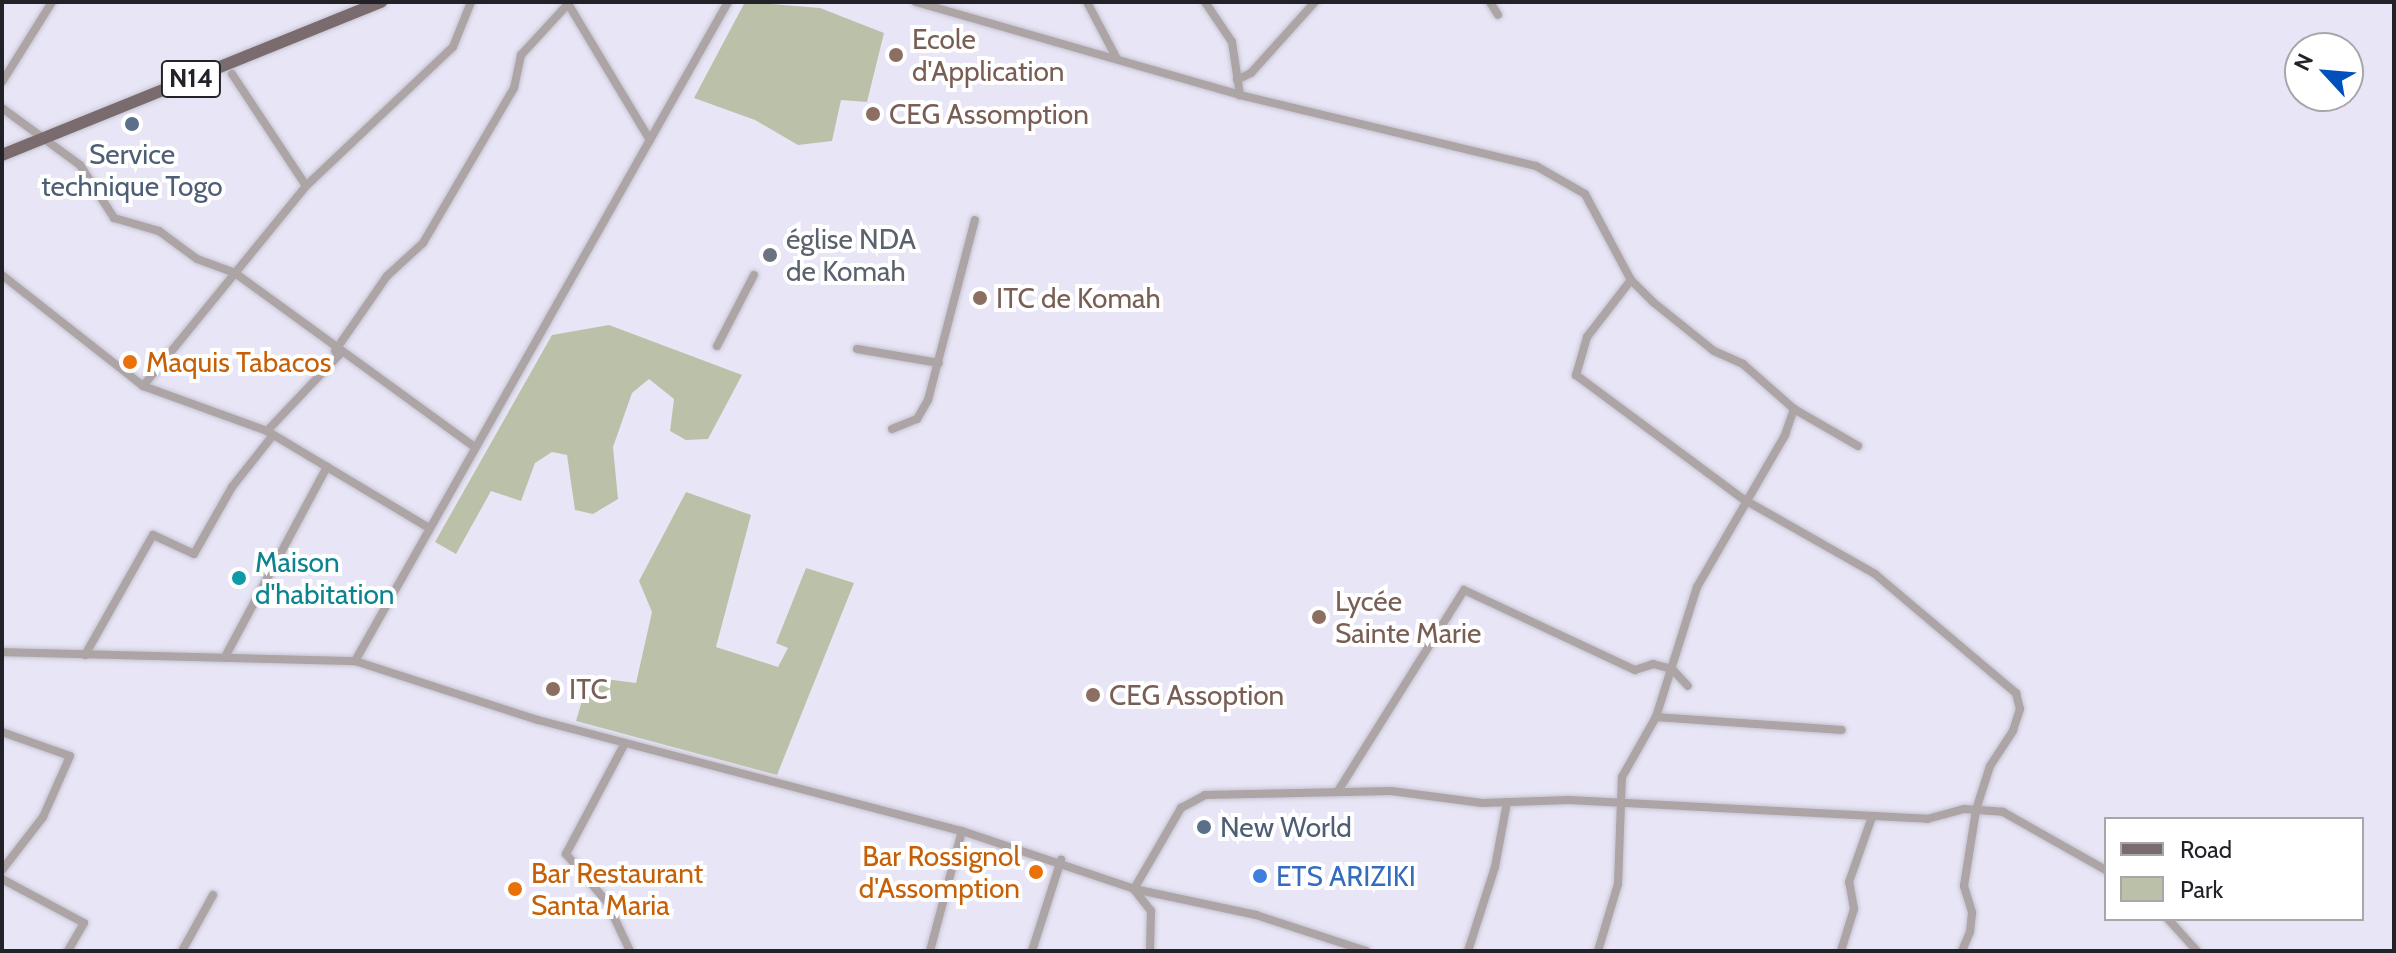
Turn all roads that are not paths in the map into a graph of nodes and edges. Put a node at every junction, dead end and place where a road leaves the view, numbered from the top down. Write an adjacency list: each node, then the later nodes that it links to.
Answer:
1 (52, 2): 15 (street)
2 (381, 2): 19 (main road, N14)
3 (471, 2): 21 (street)
4 (728, 2): 18 (street)
5 (916, 2): 12 (street)
6 (1087, 2): 12 (street)
7 (1205, 2): 14 (street)
8 (1315, 2): 14 (street)
9 (1490, 2): 11 (street)
10 (568, 3): 18 (street); 29 (street)
11 (1498, 15)
12 (1117, 59): 16 (street)
13 (232, 74): 21 (street)
14 (1237, 80): 16 (street)
15 (2, 82)
16 (1240, 95): 26 (street)
17 (2, 108): 19 (street)
18 (650, 140): 35 (street)
19 (39, 141): 20 (main road, N14); 23 (street)
20 (2, 155)
21 (306, 186): 23 (street)
22 (975, 220): 30 (street)
23 (235, 273): 29 (street); 31 (street)
24 (2, 275): 31 (street)
25 (754, 275): 27 (street)
26 (1631, 280): 32 (street); 38 (street)
27 (717, 346)
28 (857, 349): 30 (street)
29 (337, 352): 34 (street); 35 (street)
30 (939, 363): 33 (street)
31 (143, 386): 34 (street)
32 (1794, 409): 36 (street); 38 (street)
33 (892, 429)
34 (270, 433): 37 (street); 41 (street)
35 (473, 446): 39 (street)
36 (1858, 446)
37 (327, 467): 39 (street); 42 (street)
38 (1743, 499): 44 (street); 53 (street)
39 (426, 526): 43 (street)
40 (2, 652): 41 (street)
41 (85, 655): 42 (street)
42 (225, 657): 43 (street)
43 (355, 661): 49 (street)
44 (1672, 669): 45 (street); 46 (street); 50 (street)
45 (1688, 686)
46 (1656, 717): 47 (street); 52 (street)
47 (1842, 730)
48 (2, 732): 58 (street)
49 (625, 743): 55 (street); 67 (street)
50 (1338, 791): 51 (street); 60 (street)
51 (1507, 802): 52 (street); 71 (street)
52 (1617, 806): 54 (street); 72 (street)
53 (1976, 810): 54 (street); 57 (street); 74 (street)
54 (1872, 817): 73 (street)
55 (962, 831): 56 (street); 68 (street)
56 (1061, 860): 60 (street); 69 (street)
57 (2104, 869)
58 (2, 870)
59 (2, 879): 65 (street)
60 (1134, 889): 63 (street); 64 (street)
61 (213, 895): 66 (street)
62 (2170, 921): 75 (street)
63 (1346, 947): 70 (street)
64 (1151, 949)
65 (68, 951)
66 (182, 951)
67 (630, 951)
68 (930, 951)
69 (1032, 951)
70 (1366, 951)
71 (1466, 951)
72 (1598, 951)
73 (1841, 951)
74 (1962, 951)
75 (2197, 951)

